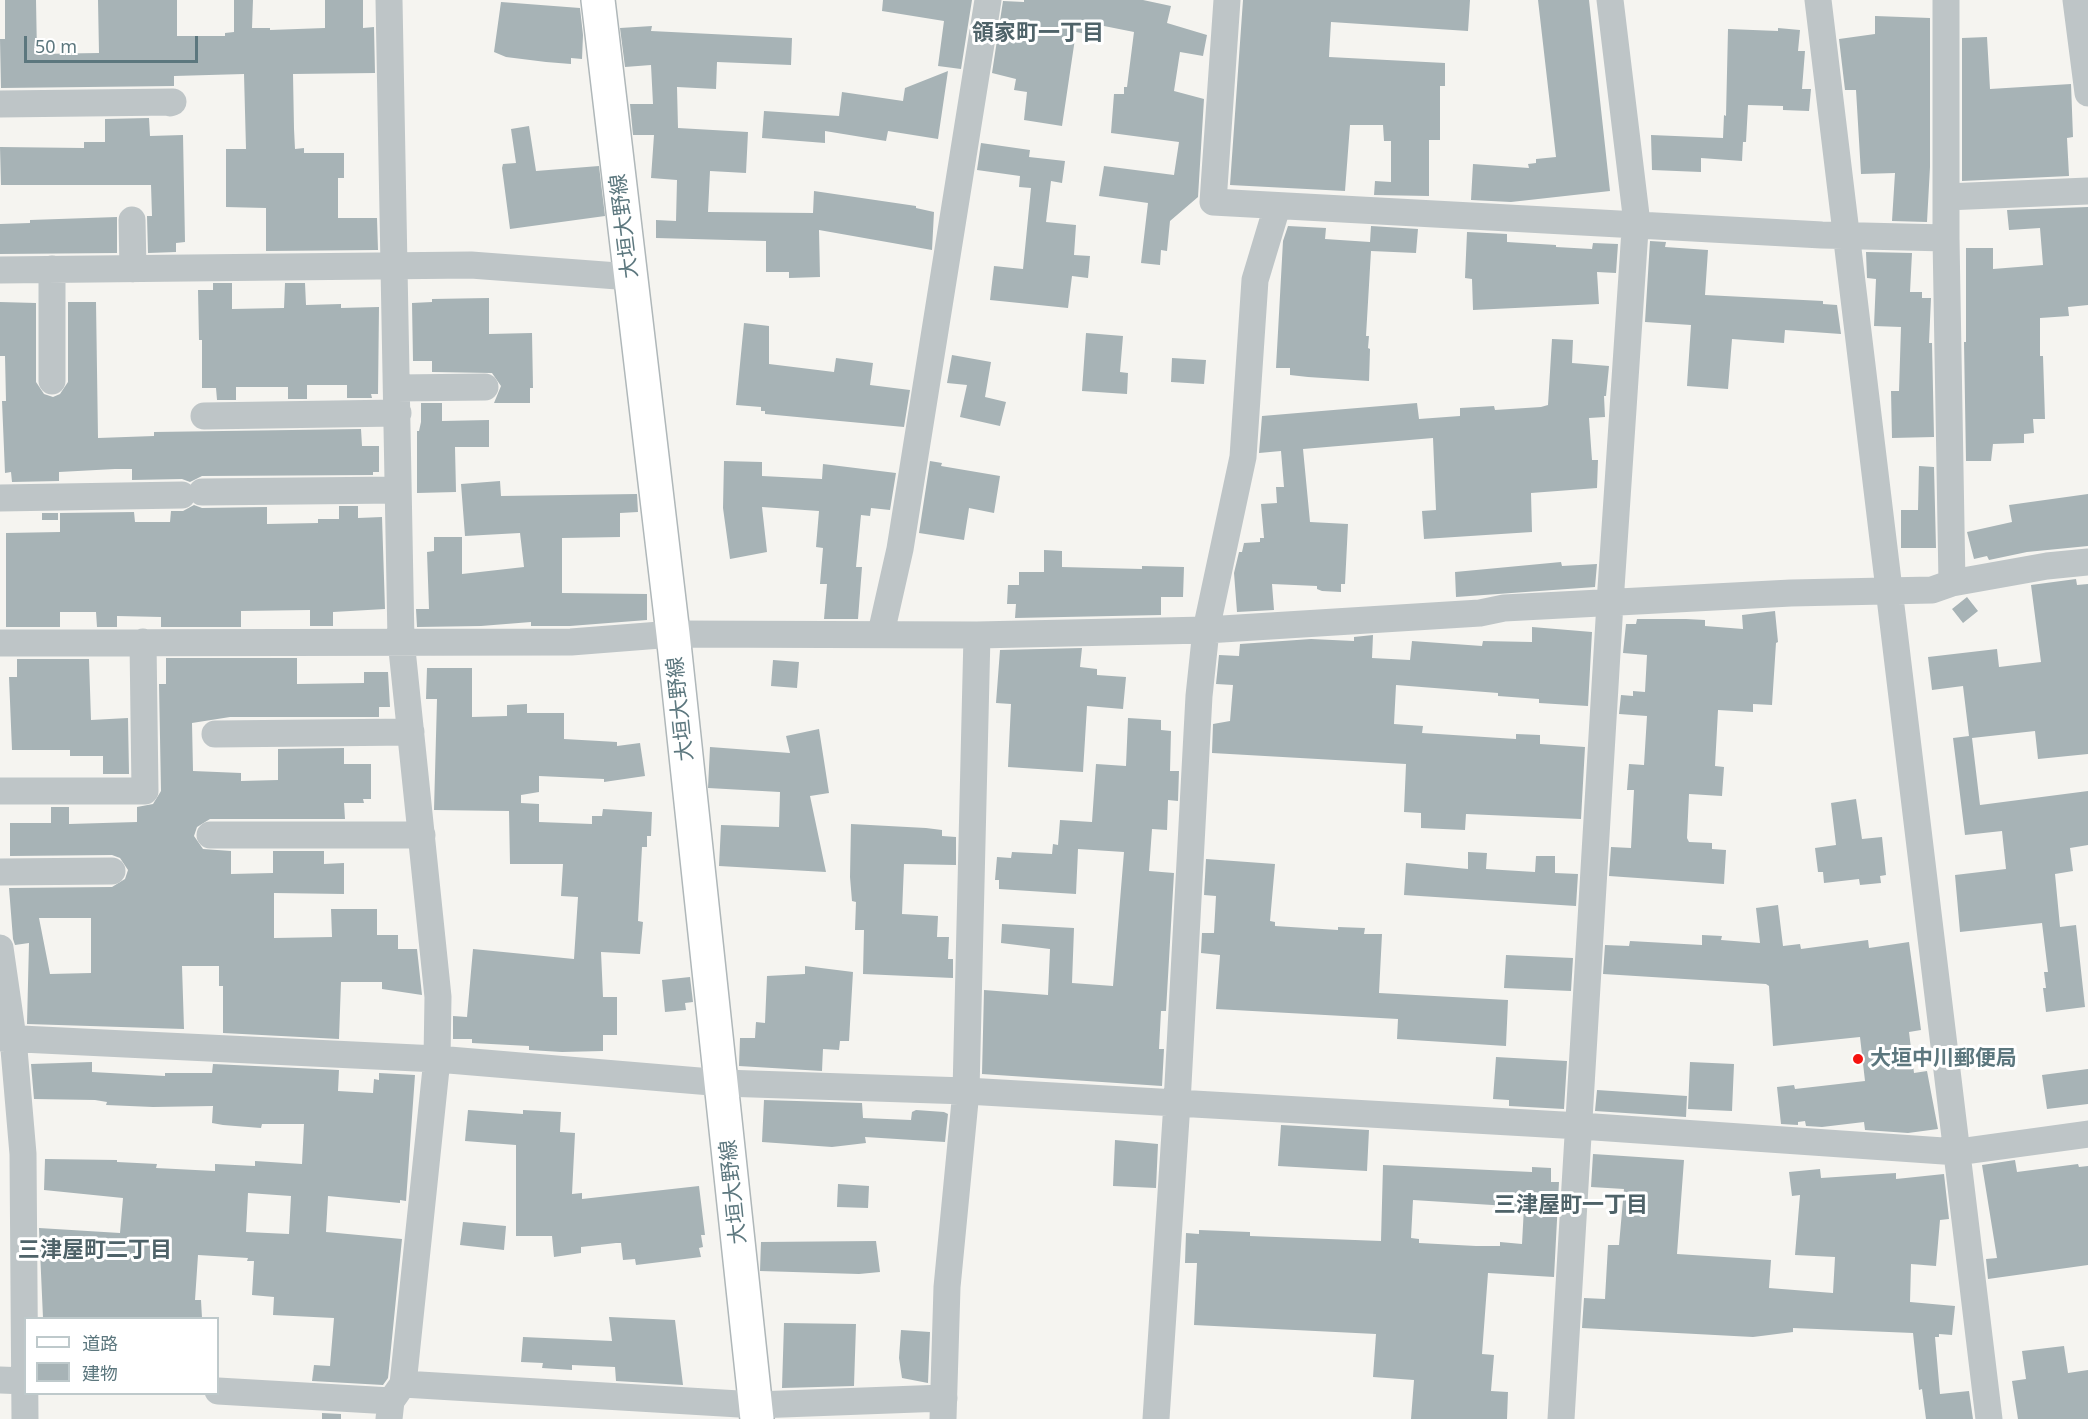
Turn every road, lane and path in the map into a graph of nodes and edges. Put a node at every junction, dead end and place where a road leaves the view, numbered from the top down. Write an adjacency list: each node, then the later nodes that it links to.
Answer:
1 (389, 0): 19 (street)
2 (598, 0): 23 (main road, 大垣大野線)
3 (988, 0): 35 (street)
4 (1227, 0): 14 (street)
5 (1610, 0): 16 (street)
6 (1818, 0): 17 (street)
7 (1946, 0): 13 (street)
8 (2076, 0): 9 (street)
9 (2088, 93)
10 (170, 103): 11 (street)
11 (0, 104)
12 (2088, 191): 13 (street)
13 (1946, 197): 18 (street)
14 (1277, 207): 16 (street); 34 (street)
15 (132, 220): 20 (street)
16 (1635, 224): 17 (street); 33 (street)
17 (1846, 236): 18 (street); 32 (street)
18 (1946, 238): 31 (street)
19 (395, 265): 20 (street); 23 (street); 26 (street)
20 (133, 268): 21 (street)
21 (52, 269): 22 (street); 24 (street)
22 (0, 270)
23 (631, 277): 36 (main road, 大垣大野線)
24 (52, 381)
25 (485, 387): 26 (street)
26 (397, 401): 27 (street); 28 (street)
27 (204, 416)
28 (398, 490): 29 (street); 38 (street)
29 (0, 498)
30 (2088, 562): 31 (street)
31 (1952, 583): 32 (street)
32 (1888, 591): 33 (street); 56 (street)
33 (1610, 603): 34 (street); 54 (street)
34 (1206, 630): 37 (street); 53 (street)
35 (881, 633): 36 (street); 37 (street)
36 (673, 634): 38 (street); 51 (main road, 大垣大野線)
37 (977, 635): 52 (street)
38 (401, 640): 39 (street); 41 (street)
39 (143, 642): 40 (street); 43 (street)
40 (0, 643)
41 (411, 732): 42 (street); 45 (street)
42 (215, 734)
43 (0, 790)
44 (210, 835): 45 (street)
45 (422, 835): 50 (street)
46 (112, 871): 47 (street)
47 (0, 872)
48 (0, 948): 49 (street)
49 (7, 1038): 50 (street); 57 (street)
50 (437, 1059): 51 (street); 62 (street)
51 (723, 1083): 52 (street); 64 (main road, 大垣大野線)
52 (966, 1091): 53 (street); 63 (street)
53 (1177, 1103): 54 (street); 66 (street)
54 (1580, 1126): 56 (street); 67 (street)
55 (2088, 1134): 56 (street)
56 (1958, 1152): 68 (street)
57 (24, 1317)
58 (0, 1380): 59 (street)
59 (24, 1380)
60 (219, 1391): 62 (street)
61 (25, 1395): 65 (street)
62 (394, 1401): 64 (street)
63 (943, 1408): 64 (street)
64 (757, 1412)
65 (25, 1419)
66 (1156, 1419)
67 (1562, 1419)
68 (1989, 1419)

